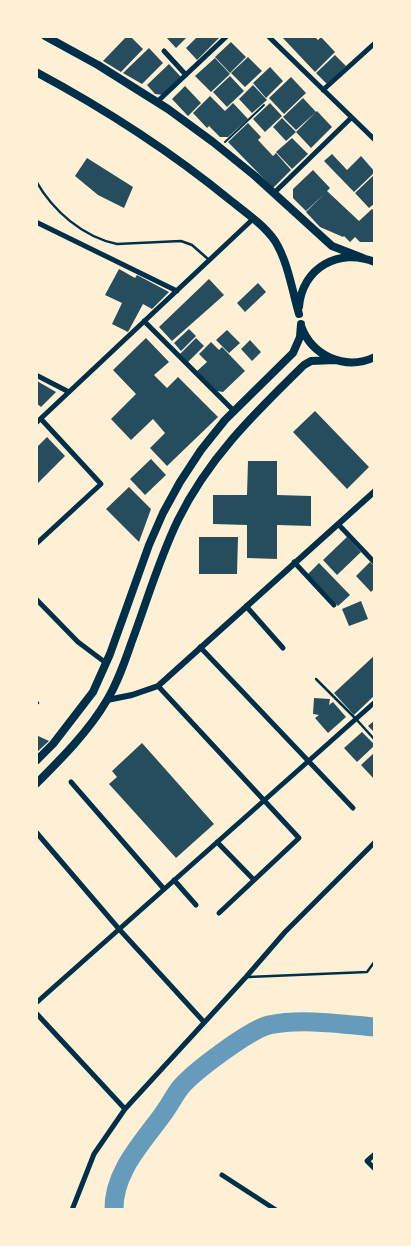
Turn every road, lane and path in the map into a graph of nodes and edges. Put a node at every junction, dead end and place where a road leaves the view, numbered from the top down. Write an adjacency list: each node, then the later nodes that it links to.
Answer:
1 (45, 36): 9 (main road)
2 (227, 36): 7 (street)
3 (268, 36): 8 (street)
4 (375, 44): 8 (street)
5 (164, 51): 7 (street)
6 (36, 72): 16 (main road)
7 (186, 75): 9 (street)
8 (323, 90): 11 (street)
9 (157, 102): 13 (main road)
10 (264, 105): 13 (path)
11 (351, 118): 12 (street); 15 (street)
12 (375, 140)
13 (220, 147): 15 (main road)
14 (36, 181): 19 (lane)
15 (275, 192): 18 (main road)
16 (253, 219): 19 (street); 22 (main road)
17 (36, 222): 21 (street)
18 (363, 258): 20 (main road); 22 (main road)
19 (209, 260): 21 (street)
20 (375, 262)
21 (177, 291): 23 (street)
22 (299, 314): 24 (main road)
23 (144, 321): 28 (street); 29 (street)
24 (301, 324): 26 (main road); 29 (main road)
25 (375, 359): 26 (main road)
26 (336, 360): 44 (main road)
27 (36, 374): 28 (street)
28 (69, 392): 30 (street)
29 (234, 411): 41 (main road)
30 (38, 421): 33 (street)
31 (375, 490): 32 (street)
32 (338, 524): 34 (street); 35 (street)
33 (36, 544)
34 (294, 562): 37 (street); 38 (street)
35 (375, 563)
36 (36, 599): 41 (street)
37 (334, 605)
38 (246, 606): 39 (street); 40 (street)
39 (200, 647): 43 (street); 48 (street)
40 (283, 648)
41 (106, 662): 49 (main road)
42 (316, 679): 46 (lane)
43 (158, 686): 44 (street); 52 (street)
44 (107, 700): 51 (main road)
45 (375, 702): 46 (street)
46 (356, 718): 47 (lane); 48 (street)
47 (375, 740)
48 (309, 760): 52 (street); 53 (street)
49 (36, 761)
50 (71, 782): 59 (street)
51 (36, 784)
52 (264, 800): 55 (street); 58 (street)
53 (353, 808)
54 (36, 832): 62 (street)
55 (217, 842): 57 (street); 58 (street)
56 (375, 842): 66 (street)
57 (174, 880): 59 (street); 60 (street)
58 (254, 880): 61 (street)
59 (164, 889): 62 (street)
60 (196, 905)
61 (219, 913)
62 (120, 929): 67 (street); 69 (street)
63 (375, 944): 64 (lane)
64 (375, 949)
65 (375, 961): 66 (lane)
66 (246, 977): 69 (street)
67 (36, 1003)
68 (36, 1013): 70 (street)
69 (204, 1022): 70 (street)
70 (125, 1108): 74 (street)
71 (375, 1154): 72 (street)
72 (375, 1169)
73 (222, 1175): 75 (street)
74 (72, 1210)
75 (276, 1210)

